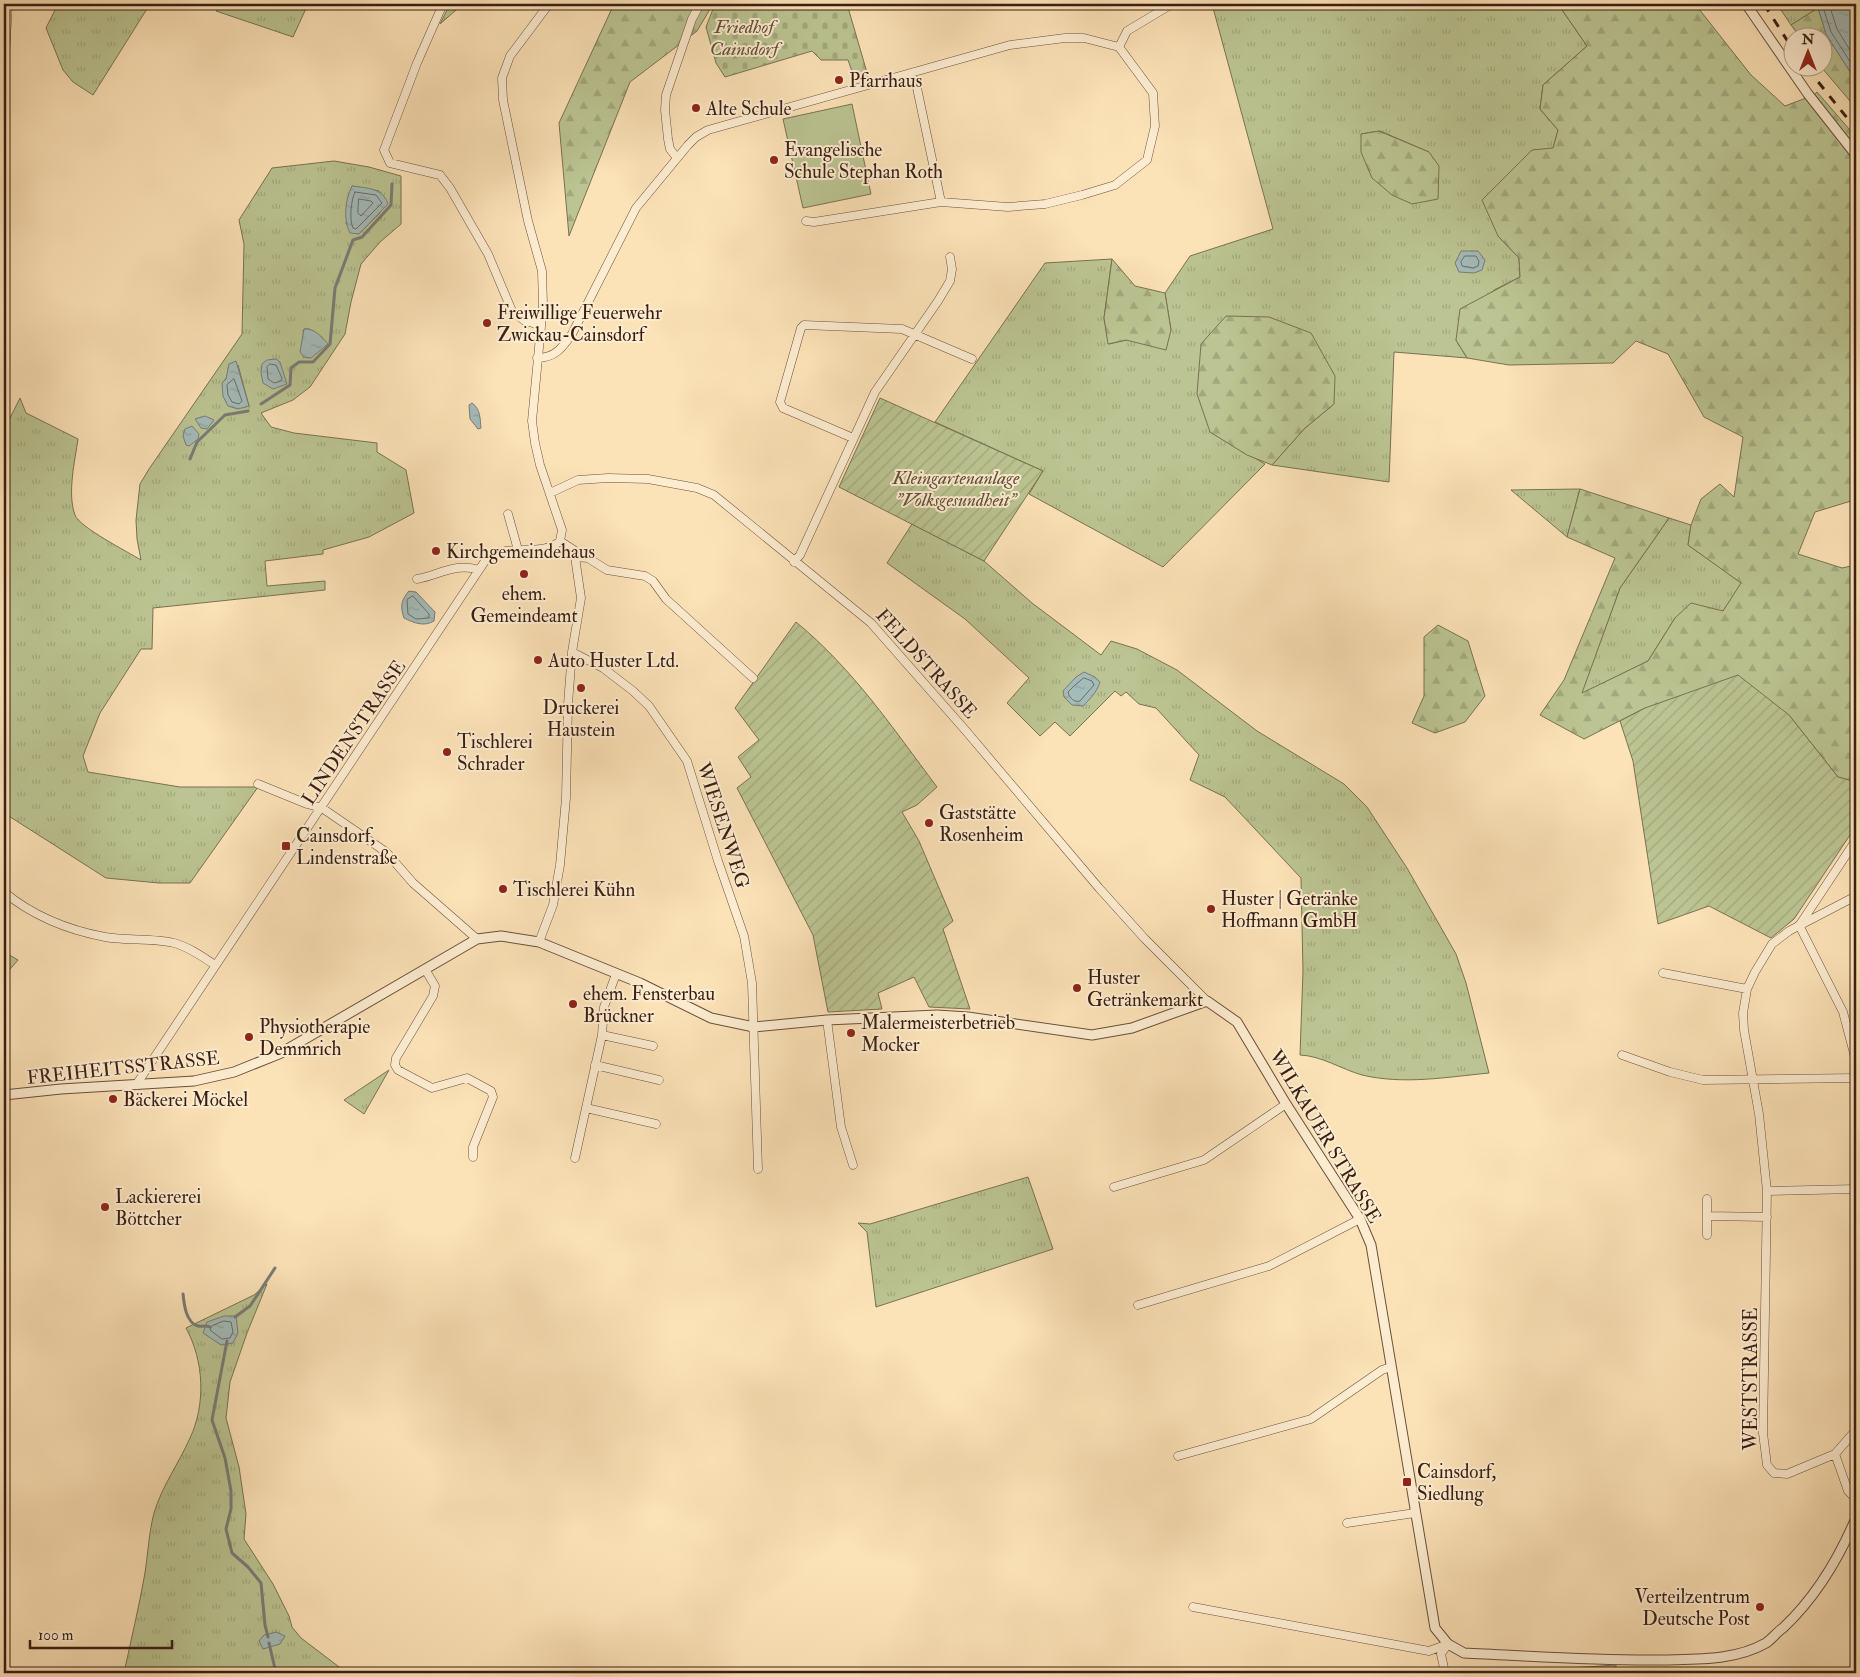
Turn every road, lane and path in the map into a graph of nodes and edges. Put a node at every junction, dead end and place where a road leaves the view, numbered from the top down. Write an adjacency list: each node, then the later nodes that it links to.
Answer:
1 (8, 4): 7 (street); 10 (street)
2 (443, 4): 16 (street)
3 (549, 4): 16 (street)
4 (700, 4): 12 (street)
5 (1172, 4): 8 (street)
6 (1746, 4): 11 (street)
7 (4, 5)
8 (1118, 46): 9 (street); 13 (street)
9 (912, 74): 12 (street); 13 (street)
10 (4, 76)
11 (1856, 155)
12 (677, 158): 18 (street)
13 (941, 202): 14 (street)
14 (806, 221)
15 (950, 257): 17 (street)
16 (540, 325): 18 (street)
17 (915, 333): 19 (street); 20 (street); 20 (street)
18 (537, 358): 21 (street)
19 (972, 359)
20 (853, 438): 26 (street)
21 (550, 494): 23 (street); 26 (street, FELDSTRASSE)
22 (508, 514): 24 (street)
23 (560, 540): 24 (street, LINDENSTRASSE); 25 (street)
24 (518, 550): 27 (street, LINDENSTRASSE)
25 (575, 557): 29 (street); 30 (street)
26 (794, 562): 44 (street, FELDSTRASSE)
27 (479, 570): 28 (street); 32 (street, LINDENSTRASSE)
28 (417, 579)
29 (572, 652): 38 (street); 46 (street, WIESENWEG)
30 (753, 678)
31 (258, 784): 32 (street)
32 (322, 808): 37 (street); 39 (street, LINDENSTRASSE)
33 (1856, 840): 36 (street)
34 (4, 892): 39 (street)
35 (1856, 896): 36 (street)
36 (1799, 925): 43 (street, WESTSTRASSE); 50 (street)
37 (477, 939): 38 (street, FREIHEITSSTRASSE); 40 (street, FREIHEITSSTRASSE)
38 (540, 942): 41 (street)
39 (215, 965): 55 (street, LINDENSTRASSE)
40 (425, 968): 55 (street, FREIHEITSSTRASSE); 60 (street)
41 (616, 974): 46 (street); 47 (street)
42 (1663, 974): 43 (street)
43 (1747, 989): 54 (street, WESTSTRASSE)
44 (1207, 1001): 45 (street); 57 (street, WILKAUER STRASSE)
45 (827, 1020): 46 (street); 62 (street)
46 (754, 1027): 63 (street, WIESENWEG)
47 (602, 1035): 48 (street); 51 (street)
48 (653, 1046)
49 (1622, 1055): 54 (street)
50 (1856, 1061)
51 (594, 1066): 53 (street); 58 (street)
52 (1856, 1078): 54 (street)
53 (659, 1080)
54 (1752, 1081): 66 (street, WESTSTRASSE)
55 (136, 1085): 56 (street, FREIHEITSSTRASSE)
56 (4, 1095)
57 (1286, 1104): 64 (street); 70 (street, WILKAUER STRASSE)
58 (586, 1108): 59 (street); 61 (street)
59 (656, 1124)
60 (473, 1157)
61 (575, 1158)
62 (853, 1165)
63 (758, 1169)
64 (1114, 1187)
65 (1856, 1189): 66 (street)
66 (1767, 1191): 69 (street, WESTSTRASSE)
67 (1707, 1199): 68 (street)
68 (1707, 1216): 69 (street); 71 (street)
69 (1768, 1217): 75 (street, WESTSTRASSE)
70 (1360, 1219): 72 (street); 73 (street, WILKAUER STRASSE)
71 (1707, 1235)
72 (1138, 1305)
73 (1391, 1367): 76 (street); 78 (street, WILKAUER STRASSE)
74 (1856, 1430): 75 (street)
75 (1835, 1454): 77 (street)
76 (1178, 1456)
77 (1856, 1499)
78 (1415, 1513): 80 (street); 82 (street, WILKAUER STRASSE)
79 (1856, 1518): 82 (street)
80 (1347, 1523)
81 (1193, 1607): 82 (street)
82 (1448, 1644): 83 (street)
83 (1445, 1673)

